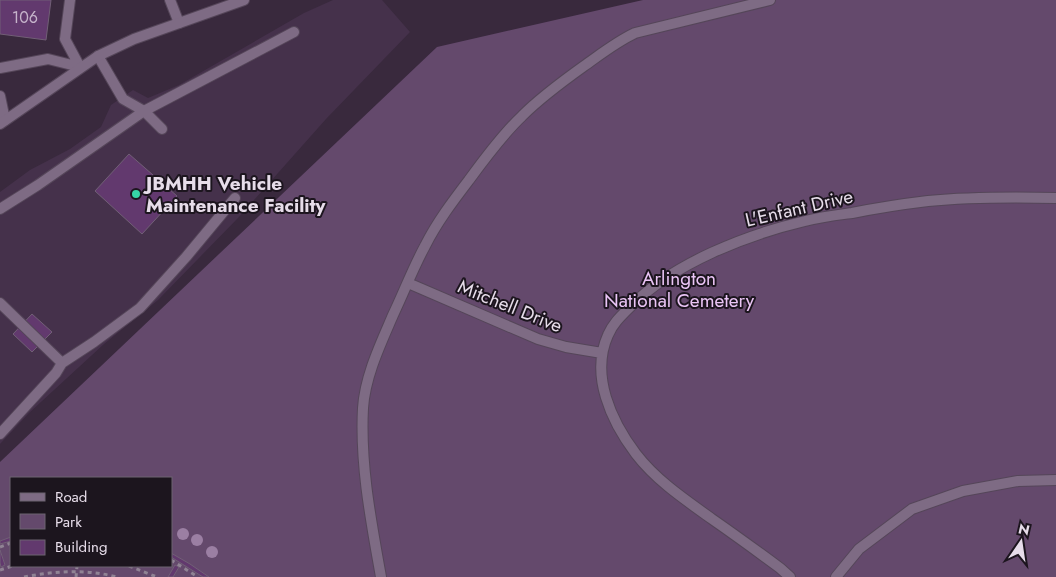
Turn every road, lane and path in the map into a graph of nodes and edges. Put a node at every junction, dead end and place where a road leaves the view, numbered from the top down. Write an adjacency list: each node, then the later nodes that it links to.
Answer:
1 (70, 0): 9 (street)
2 (170, 0): 6 (street)
3 (244, 0): 5 (street)
4 (770, 0): 18 (street)
5 (217, 5): 6 (street)
6 (179, 23): 8 (street)
7 (294, 32): 12 (street)
8 (98, 56): 9 (street); 12 (street)
9 (80, 67): 10 (street); 13 (street)
10 (0, 68)
11 (0, 96): 13 (street)
12 (144, 111): 14 (street); 17 (street)
13 (3, 122)
14 (162, 129)
15 (235, 198): 21 (street)
16 (1056, 198): 20 (street, L'Enfant Drive)
17 (0, 209)
18 (408, 283): 20 (street, Mitchell Drive); 35 (street)
19 (0, 304): 21 (street)
20 (602, 354): 36 (street, L'Enfant Drive)
21 (62, 362): 22 (street)
22 (0, 434)
23 (1056, 480): 37 (street)
24 (172, 561): 34 (path)
25 (77, 567): 27 (path)
26 (132, 567): 33 (path)
27 (76, 572): 28 (path); 29 (path); 31 (path)
28 (43, 575): 30 (path)
29 (111, 576): 32 (path)
30 (24, 577)
31 (76, 577)
32 (117, 577)
33 (158, 577)
34 (198, 577)
35 (381, 577)
36 (790, 577)
37 (836, 577)

